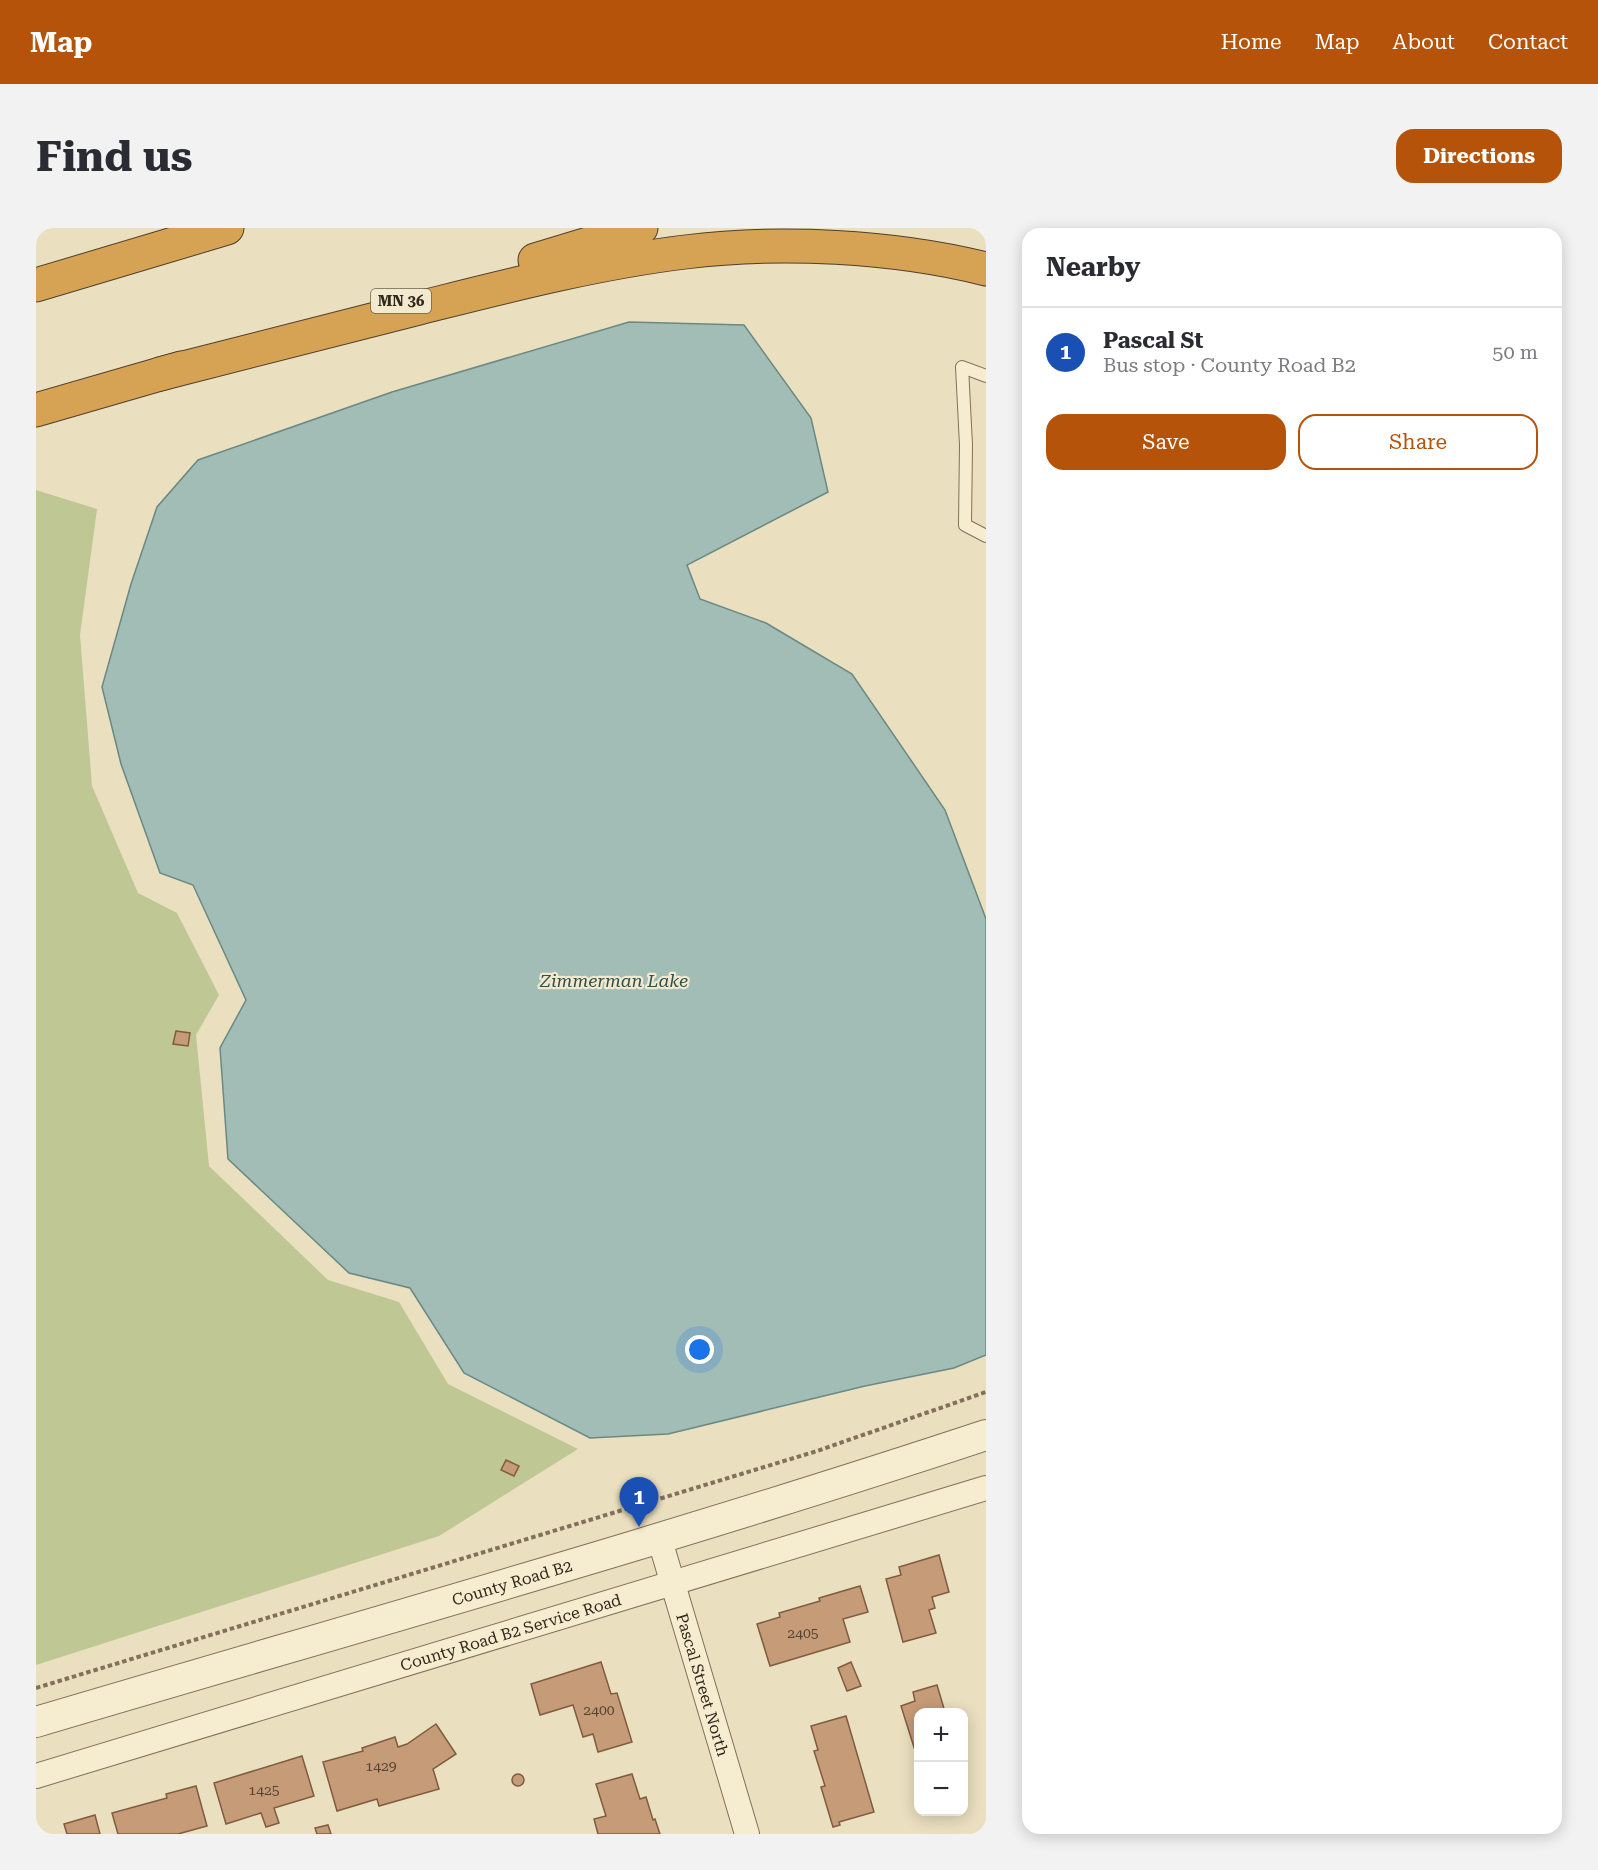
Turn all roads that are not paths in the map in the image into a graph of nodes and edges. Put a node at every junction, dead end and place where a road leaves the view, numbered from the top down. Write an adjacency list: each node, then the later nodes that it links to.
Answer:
1 (227, 228): 4 (highway)
2 (641, 228): 5 (highway, MN 36)
3 (986, 269): 5 (highway)
4 (36, 285)
5 (160, 374): 7 (highway, MN 36)
6 (986, 375): 8 (lane)
7 (36, 410)
8 (986, 536)
9 (986, 1435): 11 (street, County Road B2)
10 (986, 1488): 12 (street, County Road B2 Service Road)
11 (659, 1537): 12 (street, Pascal Street North); 13 (street, County Road B2)
12 (672, 1582): 14 (street, County Road B2 Service Road); 15 (street, Pascal Street North)
13 (36, 1722)
14 (36, 1776)
15 (747, 1834)

